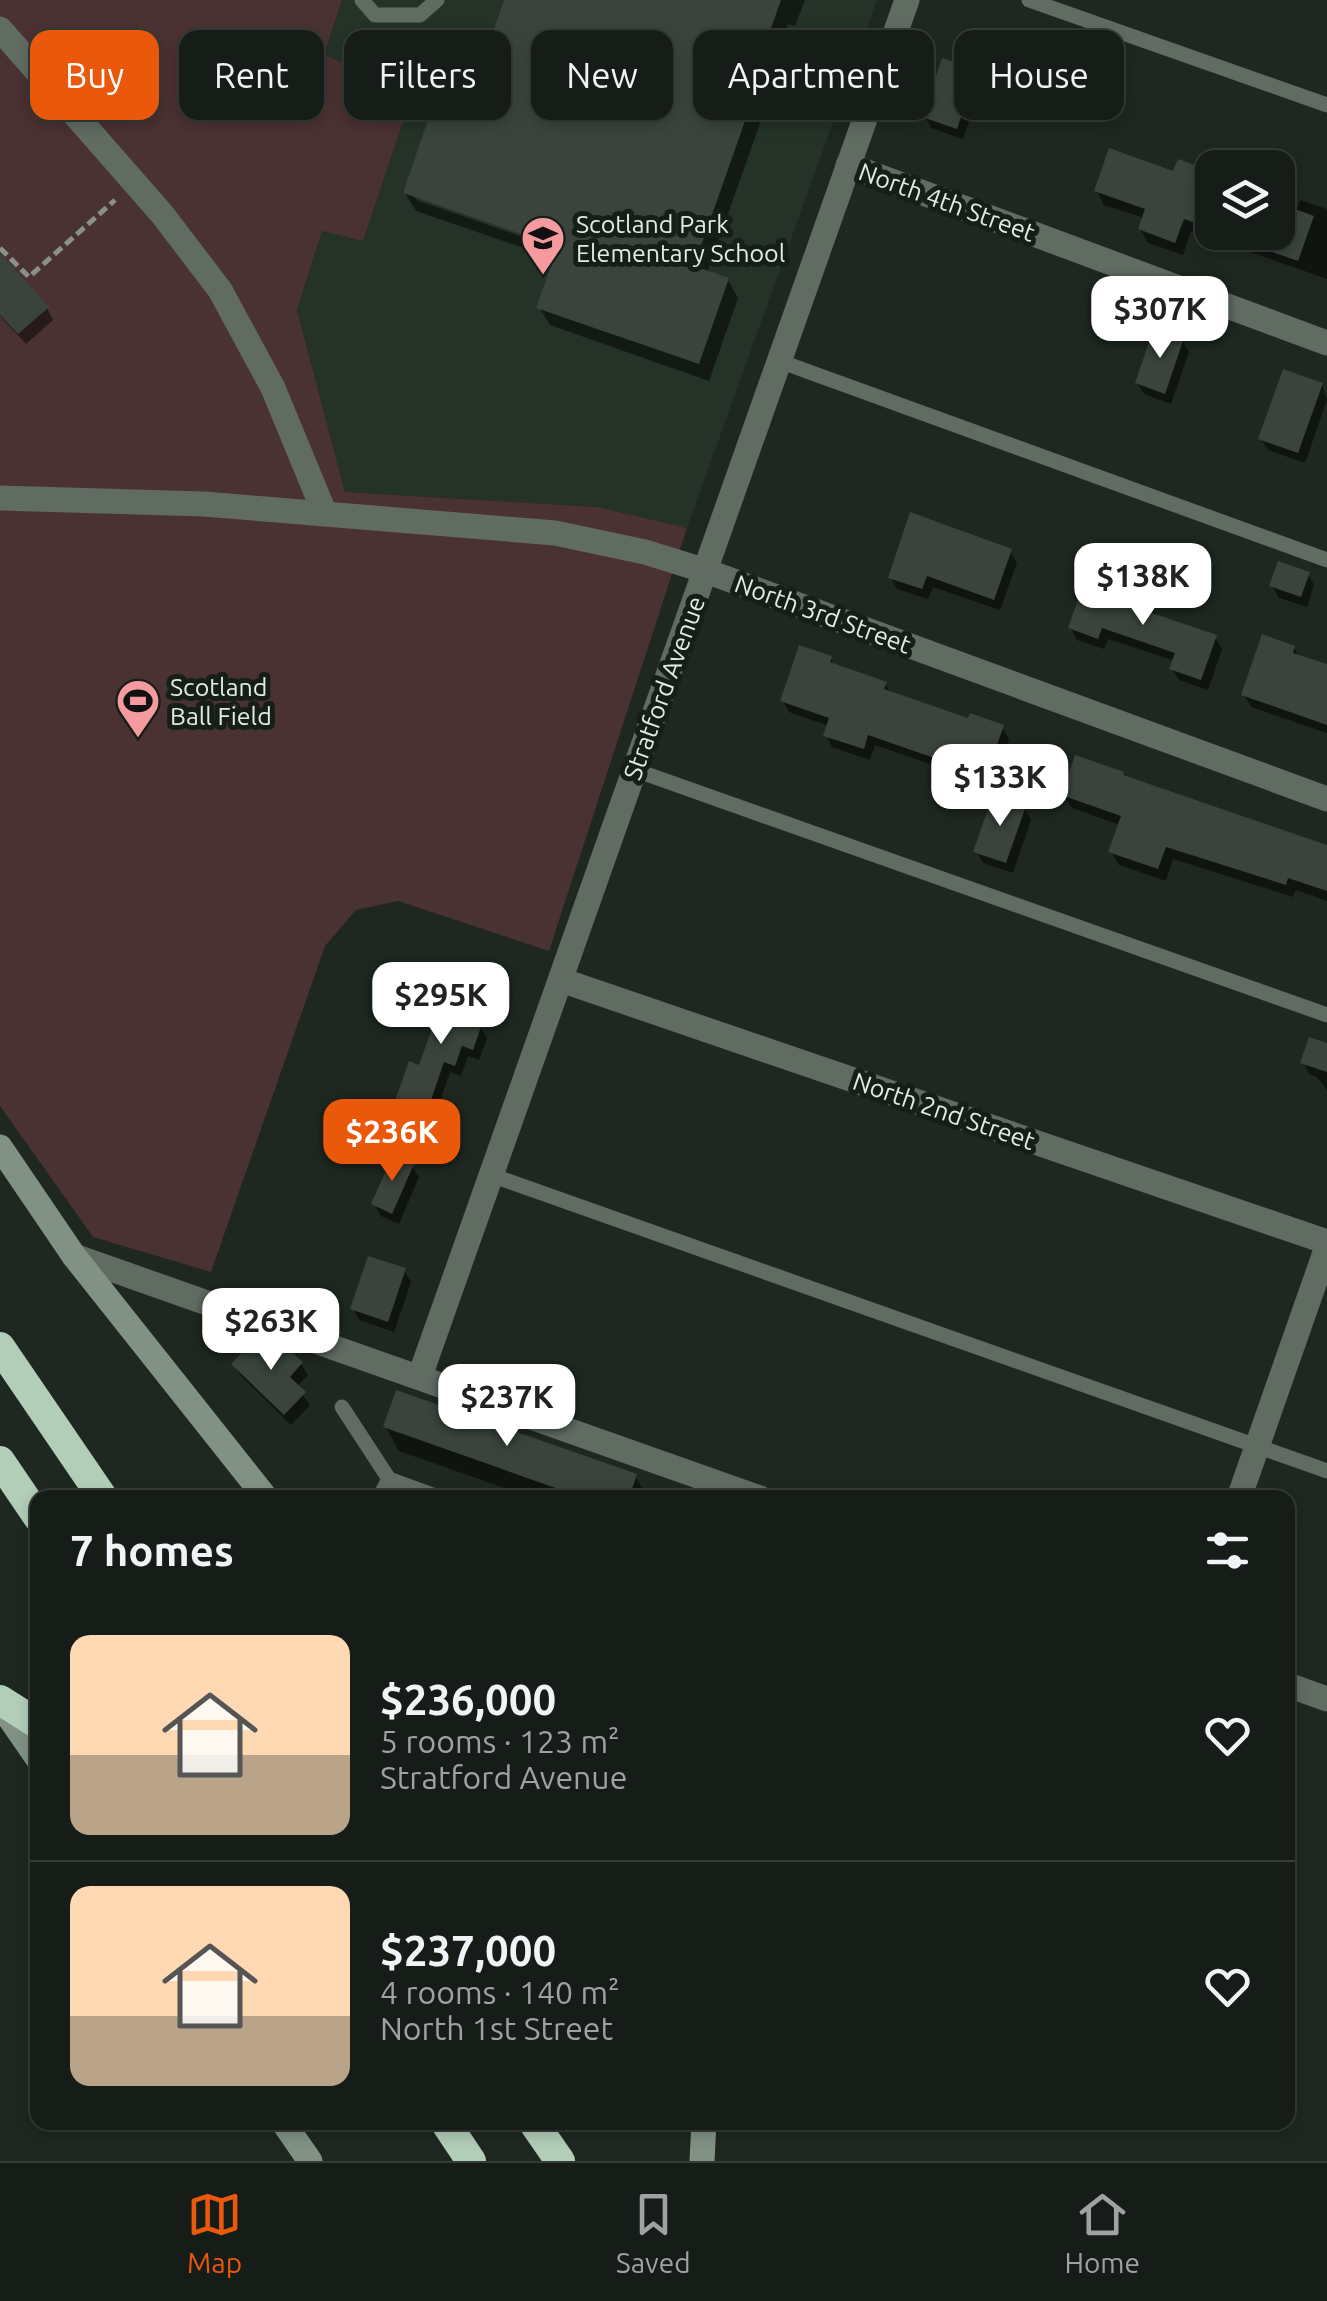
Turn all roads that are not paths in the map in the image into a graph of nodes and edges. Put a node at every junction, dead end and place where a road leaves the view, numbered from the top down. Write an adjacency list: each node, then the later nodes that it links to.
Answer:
1 (362, 0): 2 (lane)
2 (437, 0)
3 (907, 0): 7 (street, Stratford Avenue)
4 (1029, 0): 6 (lane)
5 (0, 29): 11 (street)
6 (1327, 105)
7 (848, 166): 8 (street, North 4th Street); 9 (street, Stratford Avenue)
8 (1327, 343)
9 (780, 361): 12 (lane); 13 (street, Stratford Avenue)
10 (0, 498): 11 (street, North 3rd Street)
11 (325, 514): 13 (street, North 3rd Street)
12 (1327, 560)
13 (706, 571): 14 (street, Stratford Avenue); 15 (street, North 3rd Street)
14 (635, 770): 16 (street, Stratford Avenue); 17 (lane)
15 (1327, 799)
16 (560, 980): 19 (street, Stratford Avenue); 20 (street, North 2nd Street)
17 (1327, 1015)
18 (0, 1148): 21 (main road)
19 (492, 1174): 23 (street, Stratford Avenue); 25 (lane)
20 (1327, 1244): 25 (street)
21 (74, 1256): 23 (street); 30 (main road)
22 (0, 1347): 29 (highway)
23 (420, 1376): 33 (street)
24 (342, 1408): 28 (lane)
25 (1259, 1446): 27 (lane); 34 (street)
26 (0, 1461): 35 (highway)
27 (1327, 1471)
28 (389, 1479): 31 (lane); 32 (lane)
29 (98, 1490)
30 (260, 1490)
31 (384, 1490)
32 (419, 1490)
33 (738, 1490)
34 (1243, 1490)
35 (30, 1505)
36 (1295, 1688): 37 (street)
37 (1327, 1699)
38 (0, 1702): 39 (highway); 40 (main road)
39 (30, 1719)
40 (30, 1747)
41 (288, 2130): 46 (main road)
42 (450, 2130): 47 (highway)
43 (539, 2130): 48 (highway)
44 (552, 2130): 48 (highway)
45 (704, 2130): 49 (main road)
46 (310, 2161)
47 (471, 2161)
48 (561, 2161)
49 (702, 2161)

